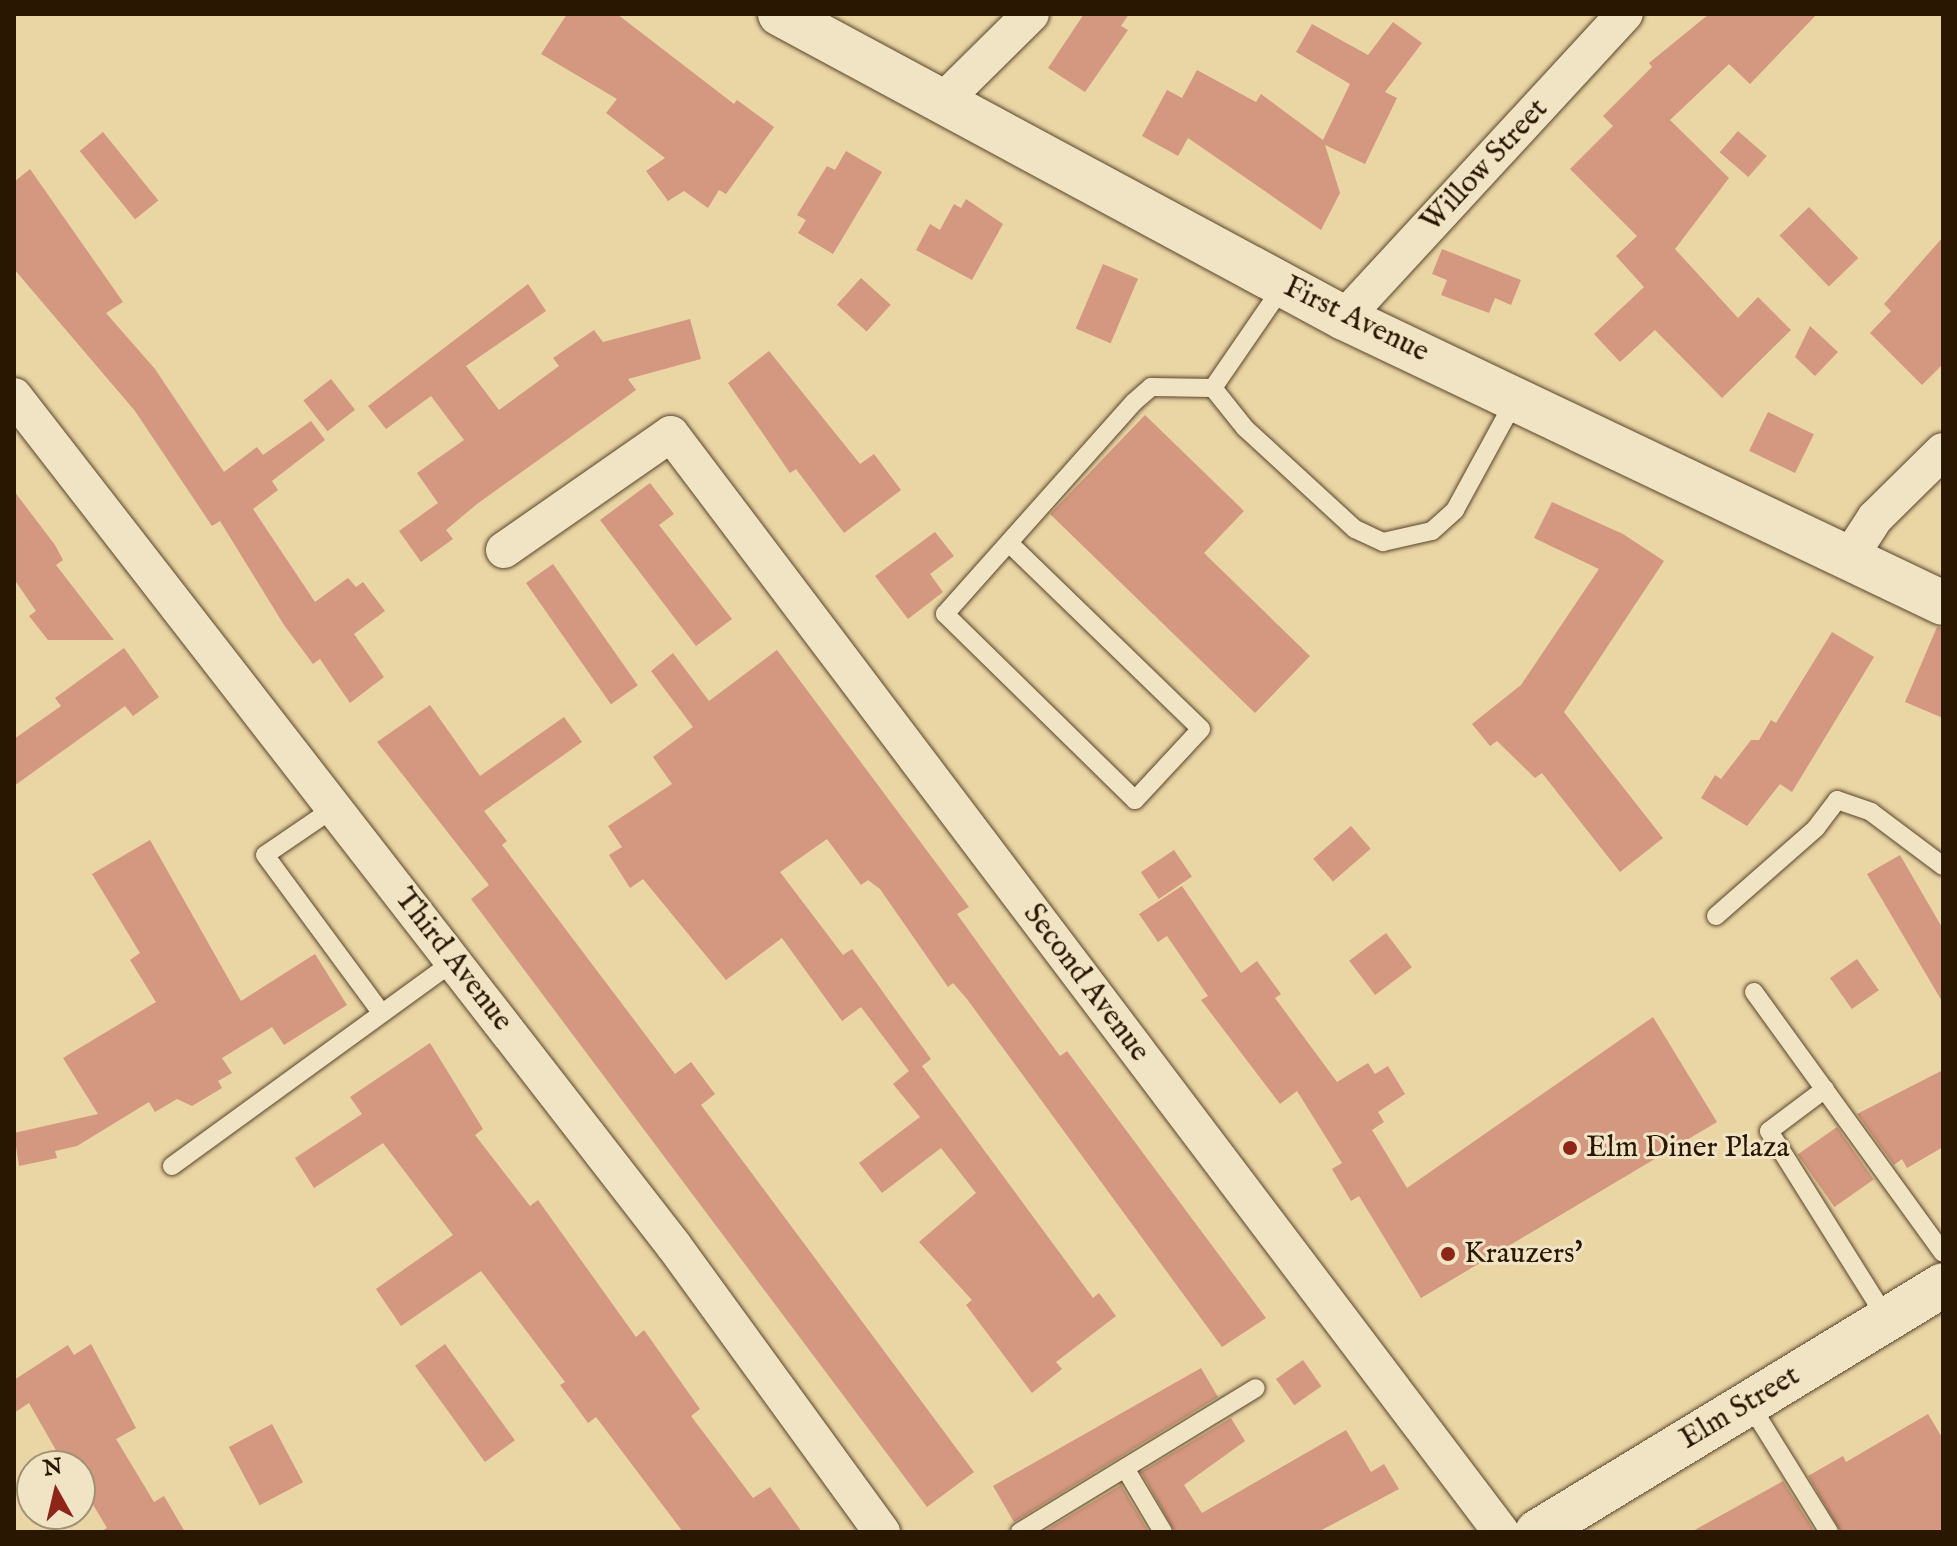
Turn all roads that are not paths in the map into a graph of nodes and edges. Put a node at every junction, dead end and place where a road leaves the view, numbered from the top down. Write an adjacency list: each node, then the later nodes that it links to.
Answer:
1 (780, 14): 4 (main road, First Avenue)
2 (1031, 14): 4 (street)
3 (1625, 14): 6 (street, Willow Street)
4 (942, 102): 5 (main road, First Avenue)
5 (1283, 286): 6 (main road, First Avenue); 7 (lane)
6 (1344, 318): 8 (main road, First Avenue)
7 (1213, 388): 8 (lane); 11 (lane)
8 (1517, 395): 13 (main road, First Avenue)
9 (14, 396): 15 (street, Third Avenue)
10 (1943, 451): 13 (street)
11 (1009, 543): 11 (lane)
12 (504, 550): 32 (street, Second Avenue)
13 (1849, 558): 14 (main road, First Avenue)
14 (1943, 603)
15 (334, 808): 18 (street, Third Avenue); 20 (lane)
16 (1943, 866): 17 (lane)
17 (1716, 916)
18 (454, 961): 20 (lane); 29 (street, Third Avenue)
19 (1754, 992): 21 (lane)
20 (380, 1011): 22 (lane)
21 (1825, 1089): 23 (lane); 25 (lane)
22 (172, 1166)
23 (1943, 1253)
24 (1943, 1285): 25 (main road, Elm Street)
25 (1887, 1319): 27 (main road, Elm Street)
26 (1256, 1388): 28 (lane)
27 (1749, 1403): 33 (main road, Elm Street); 34 (lane)
28 (1125, 1468): 30 (lane); 31 (lane)
29 (882, 1532)
30 (1020, 1532)
31 (1163, 1532)
32 (1501, 1532)
33 (1537, 1532)
34 (1829, 1532)

